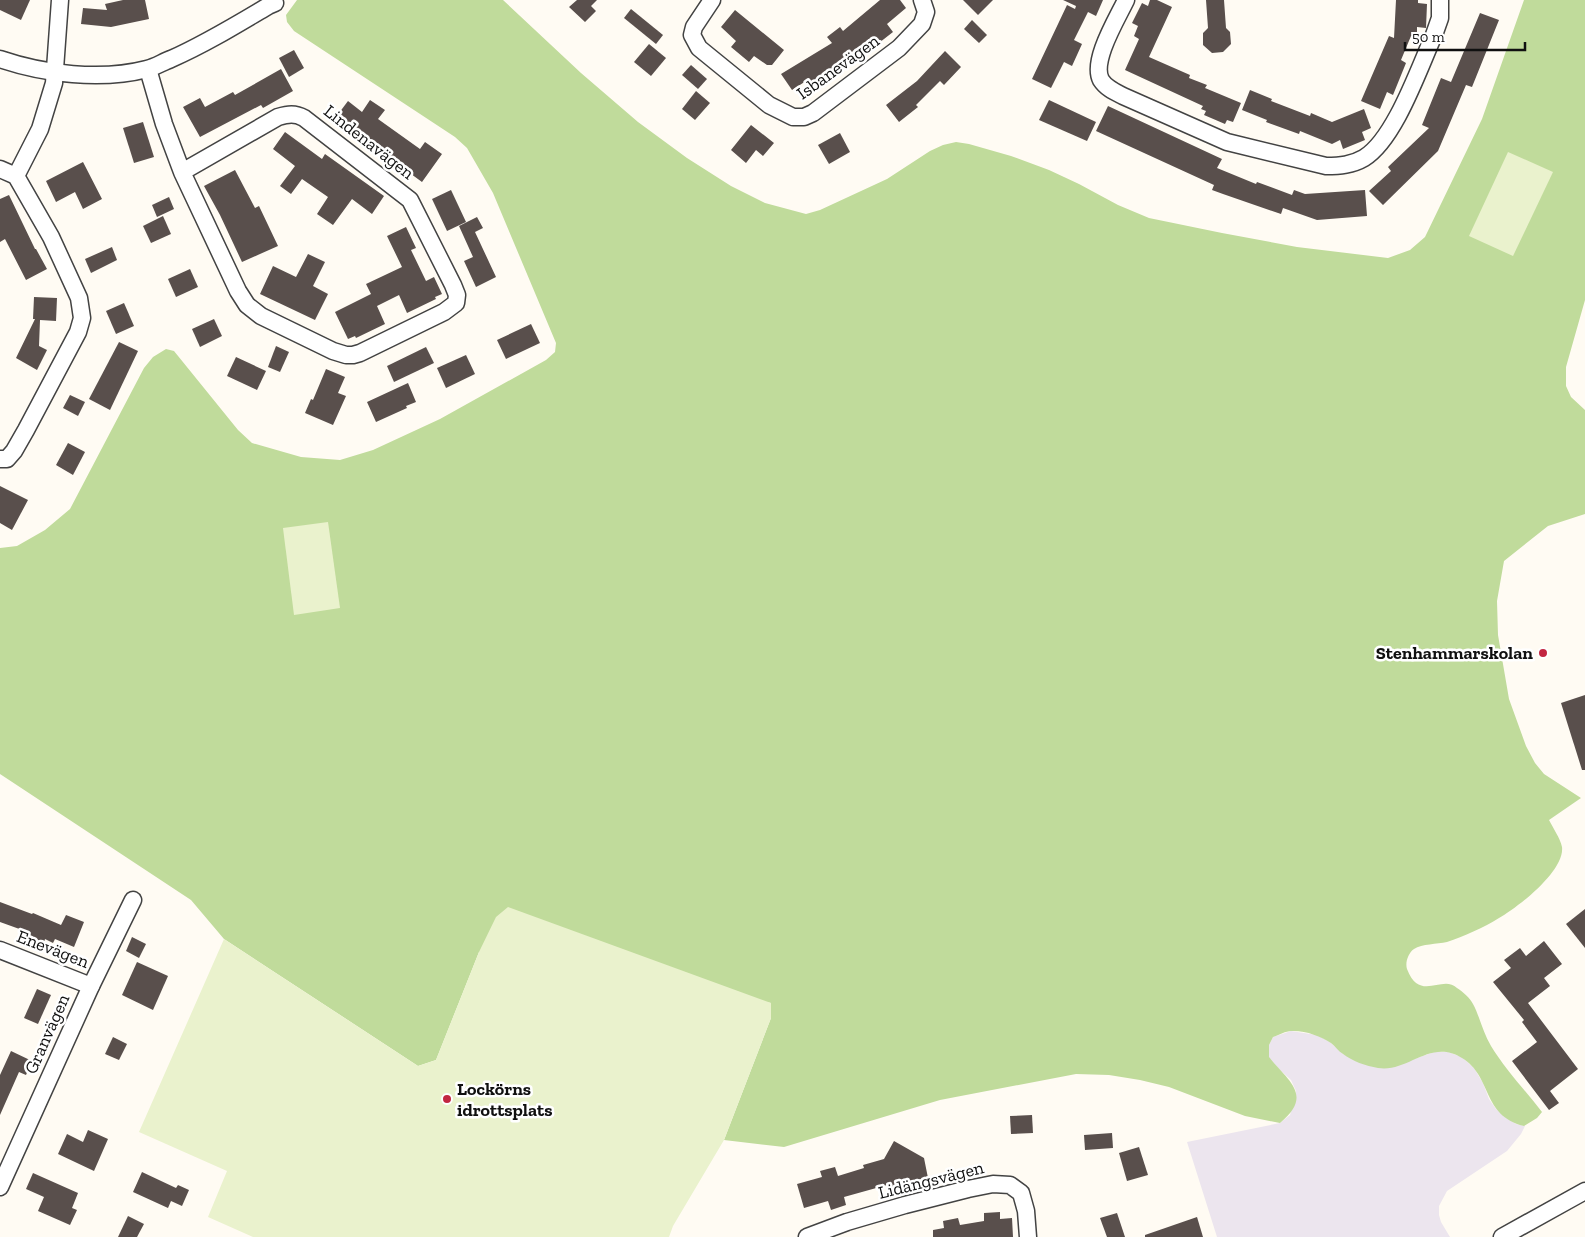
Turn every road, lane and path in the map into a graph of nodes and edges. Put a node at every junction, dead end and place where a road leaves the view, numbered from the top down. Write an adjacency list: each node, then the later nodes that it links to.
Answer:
1 (60, 0): 9 (street)
2 (712, 0): 3 (street, Isbanevägen)
3 (922, 0)
4 (1126, 0): 5 (street)
5 (1440, 0)
6 (270, 3): 8 (street)
7 (0, 59): 9 (street)
8 (148, 69): 9 (street); 11 (street, Lindenavägen)
9 (55, 72): 12 (street)
10 (0, 169): 12 (street)
11 (182, 172): 11 (street, Lindenavägen)
12 (16, 176): 13 (street)
13 (0, 459)
14 (133, 900): 16 (street, Granvägen)
15 (0, 950): 16 (street, Enevägen)
16 (91, 986): 17 (street, Granvägen)
17 (0, 1187)
18 (1585, 1191): 21 (street)
19 (807, 1237): 20 (street, Lidängsvägen)
20 (1028, 1237)
21 (1502, 1237)

